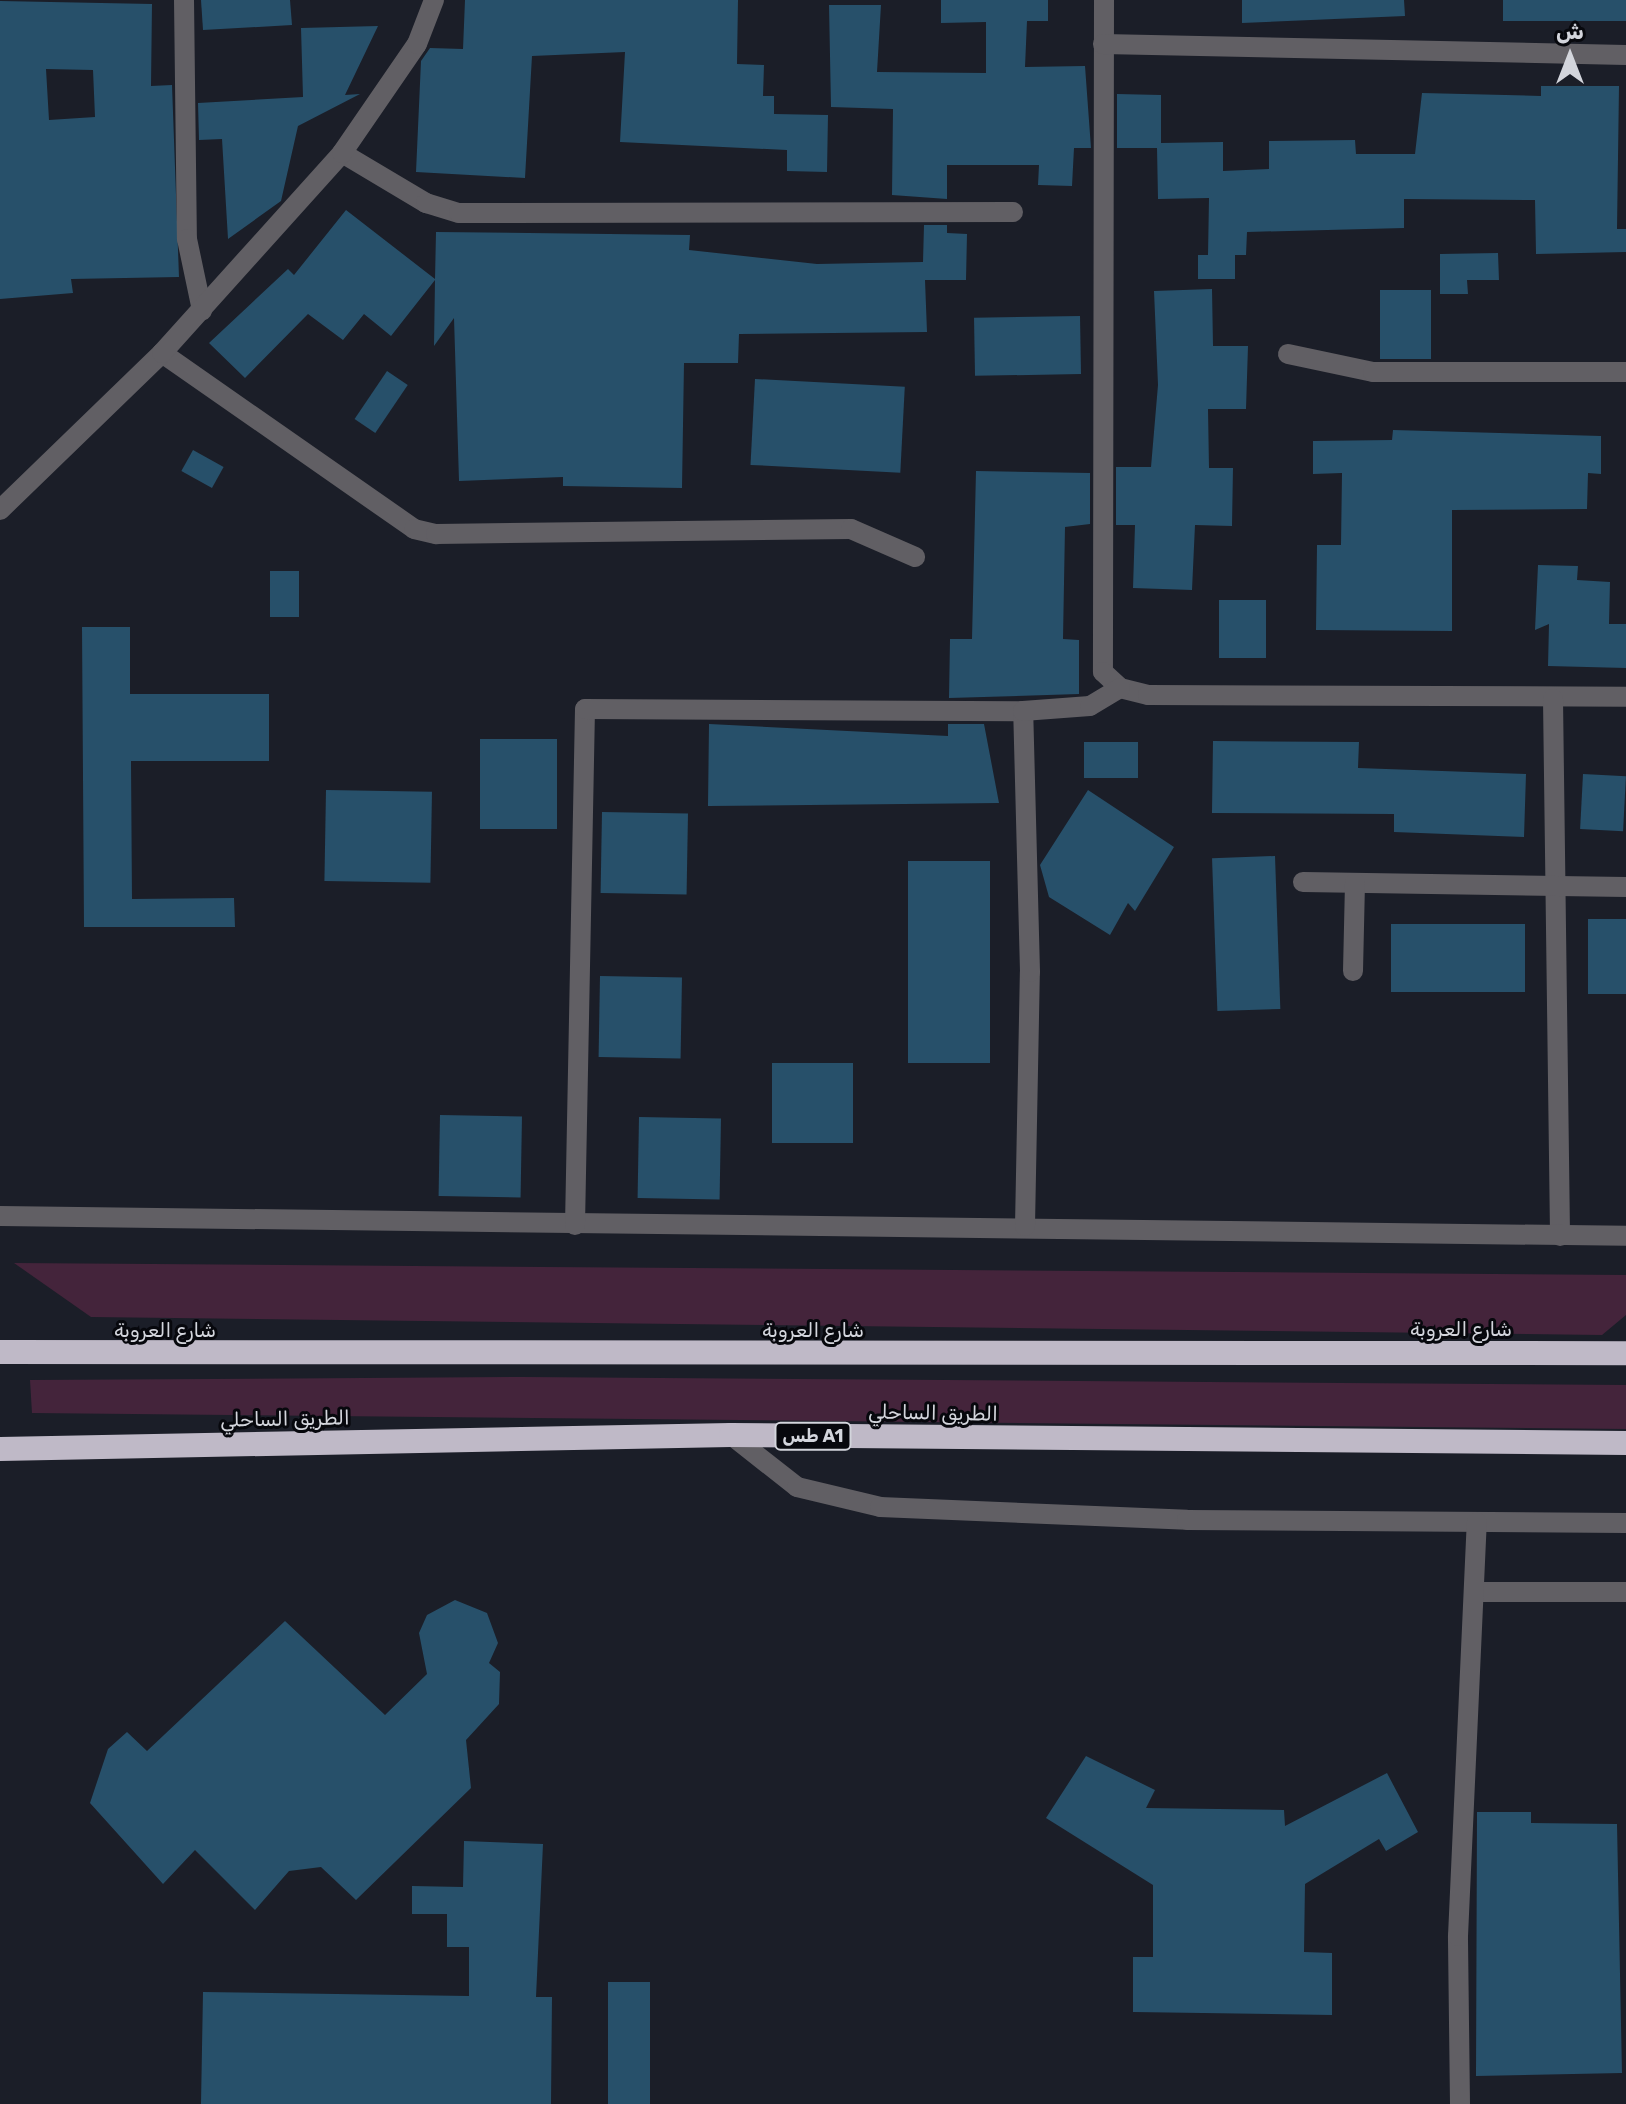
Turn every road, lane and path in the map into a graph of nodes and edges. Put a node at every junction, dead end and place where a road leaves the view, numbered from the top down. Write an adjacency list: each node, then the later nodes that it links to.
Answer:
1 (184, 0): 8 (street)
2 (434, 0): 6 (street)
3 (1104, 0): 4 (street)
4 (1103, 44): 5 (street); 14 (street)
5 (1626, 55)
6 (342, 153): 7 (street); 8 (street)
7 (1013, 212)
8 (202, 310): 9 (street)
9 (162, 353): 12 (street); 13 (street)
10 (1288, 354): 11 (street)
11 (1626, 372)
12 (0, 510)
13 (915, 557)
14 (1120, 688): 16 (street); 17 (street)
15 (1626, 697): 16 (street)
16 (1553, 699): 20 (street)
17 (1023, 711): 24 (street); 25 (street)
18 (1303, 882): 19 (street)
19 (1355, 883): 20 (street); 22 (street)
20 (1555, 887): 21 (street); 26 (street)
21 (1626, 887)
22 (1353, 971)
23 (0, 1216): 24 (street)
24 (575, 1225): 25 (street)
25 (1025, 1226): 26 (street)
26 (1560, 1236): 27 (street)
27 (1626, 1236)
28 (0, 1335): 31 (highway)
29 (0, 1352): 31 (highway, شارع العروبة)
30 (1626, 1353): 31 (highway, شارع العروبة)
31 (44, 1354)
32 (731, 1435): 33 (highway, الطريق الساحلي / طس A1); 34 (highway, الطريق الساحلي / طس A1); 35 (street)
33 (1626, 1443)
34 (6, 1453)
35 (1477, 1522): 36 (street); 37 (street)
36 (1626, 1523)
37 (1476, 1592): 38 (street); 39 (street)
38 (1626, 1592)
39 (1460, 2104)

